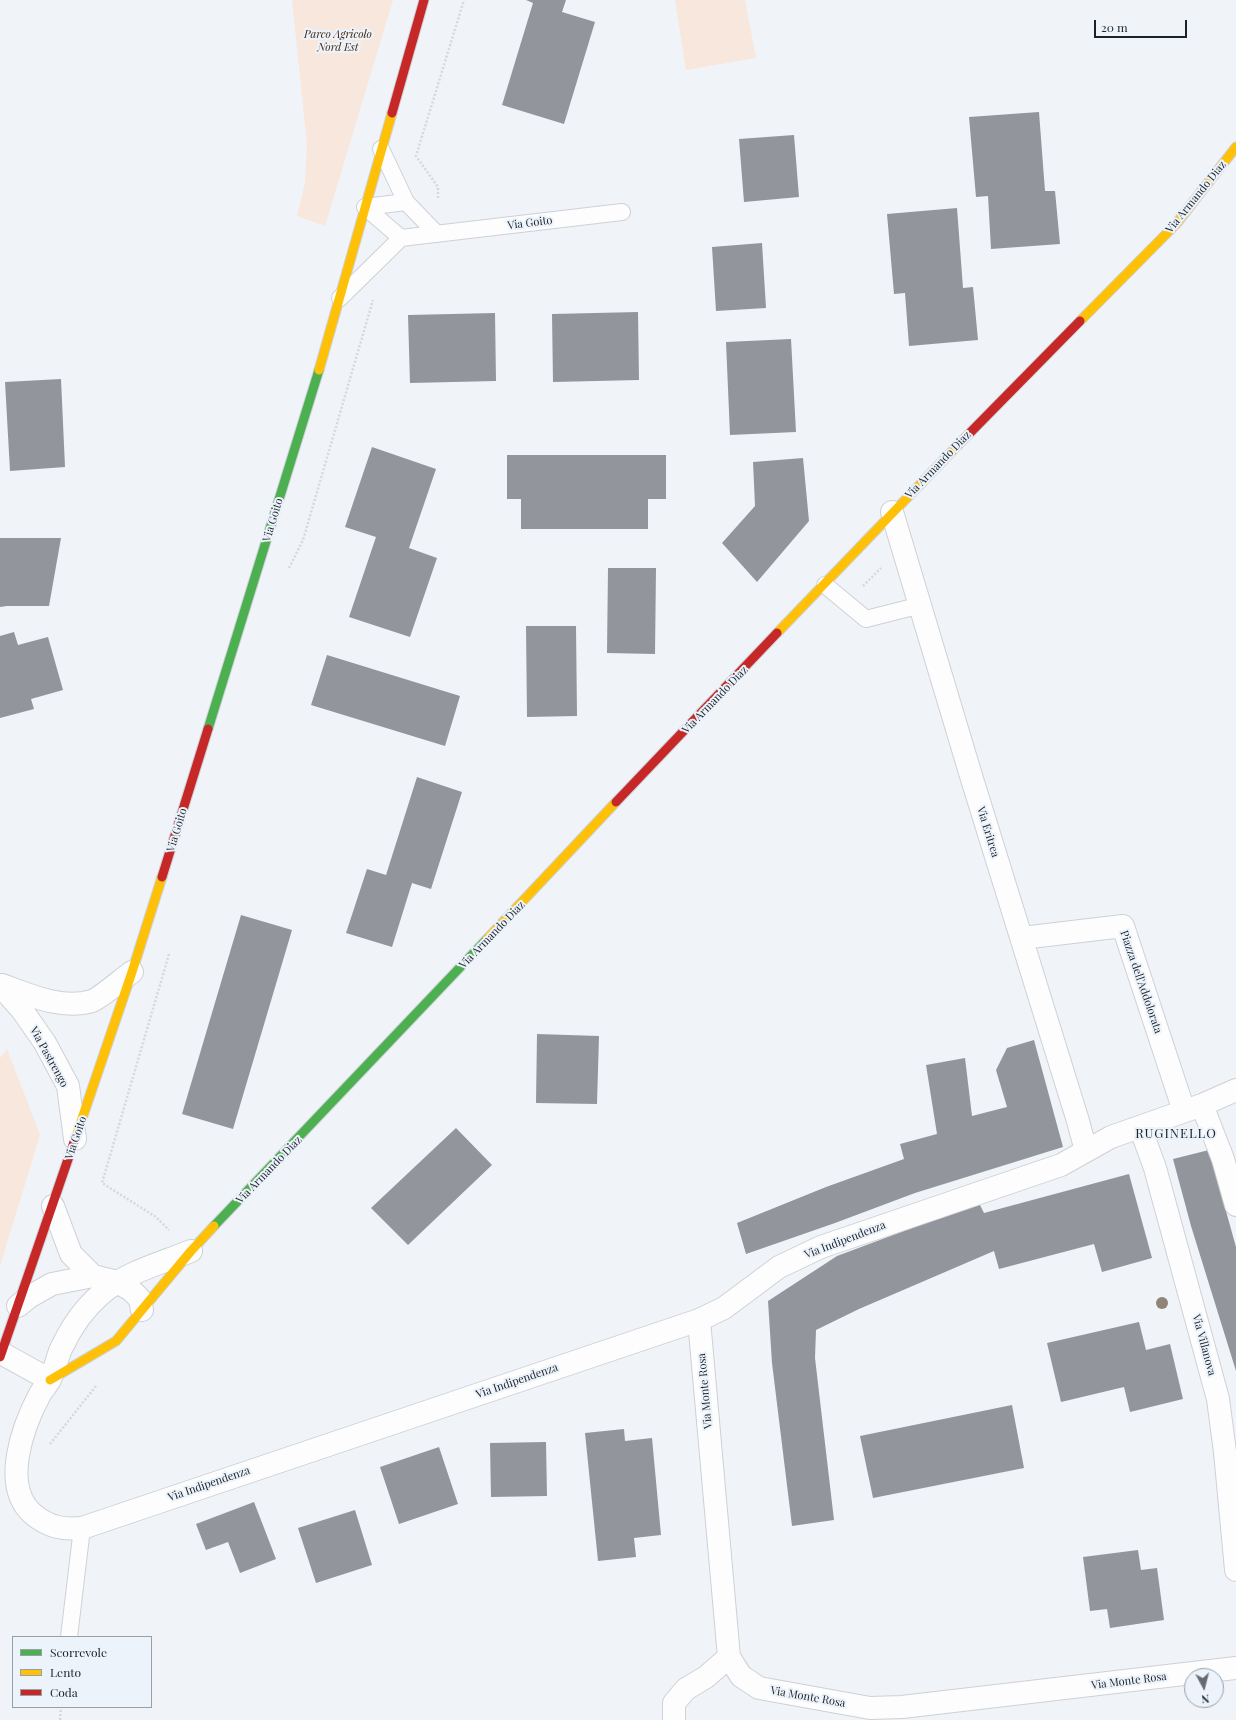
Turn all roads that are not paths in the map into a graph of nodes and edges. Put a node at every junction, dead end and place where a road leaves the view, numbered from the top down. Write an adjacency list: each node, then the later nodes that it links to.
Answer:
1 (424, 0): 2 (street, Via Goito)
2 (381, 150): 4 (lane); 5 (street, Via Goito)
3 (1233, 153): 10 (street, Via Armando Diaz)
4 (406, 202): 5 (lane); 7 (lane)
5 (365, 207): 8 (lane); 9 (street, Via Goito)
6 (622, 212): 7 (lane, Via Goito)
7 (437, 234): 8 (lane, Via Goito)
8 (401, 238): 9 (lane, Via Goito)
9 (340, 298): 14 (street, Via Goito)
10 (892, 512): 11 (street, Via Armando Diaz); 12 (street, Via Eritrea)
11 (824, 585): 12 (lane); 23 (street, Via Armando Diaz)
12 (920, 605): 13 (street, Via Eritrea)
13 (1022, 938): 17 (street, Piazza dell'Addolorata); 20 (street, Via Eritrea)
14 (132, 972): 15 (street, Via Pastrengo); 19 (street, Via Goito)
15 (0, 984): 19 (street, Via Pastrengo)
16 (1236, 1090): 17 (street, Via Indipendenza)
17 (1193, 1108): 18 (street, Via Indipendenza); 21 (street)
18 (1140, 1127): 20 (street, Via Indipendenza); 31 (street, Via Villanova)
19 (76, 1139): 22 (street, Via Goito)
20 (1086, 1151): 28 (street, Via Indipendenza)
21 (1236, 1205)
22 (53, 1206): 24 (street); 26 (street, Via Goito)
23 (192, 1251): 25 (street, Via Armando Diaz); 27 (street, Via Armando Diaz)
24 (93, 1276): 25 (street); 26 (street)
25 (117, 1282): 27 (street); 30 (street, Via Indipendenza)
26 (18, 1306): 29 (street, Via Goito)
27 (142, 1310): 30 (street, Via Armando Diaz)
28 (699, 1320): 32 (street, Via Indipendenza); 35 (street, Via Monte Rosa)
29 (0, 1355): 30 (street)
30 (50, 1380): 32 (street, Via Indipendenza)
31 (1231, 1451): 33 (street, Via Villanova)
32 (82, 1528): 34 (lane)
33 (1236, 1570)
34 (69, 1636)
35 (729, 1657): 36 (street, Via Monte Rosa); 37 (street)
36 (1236, 1668)
37 (674, 1720)

